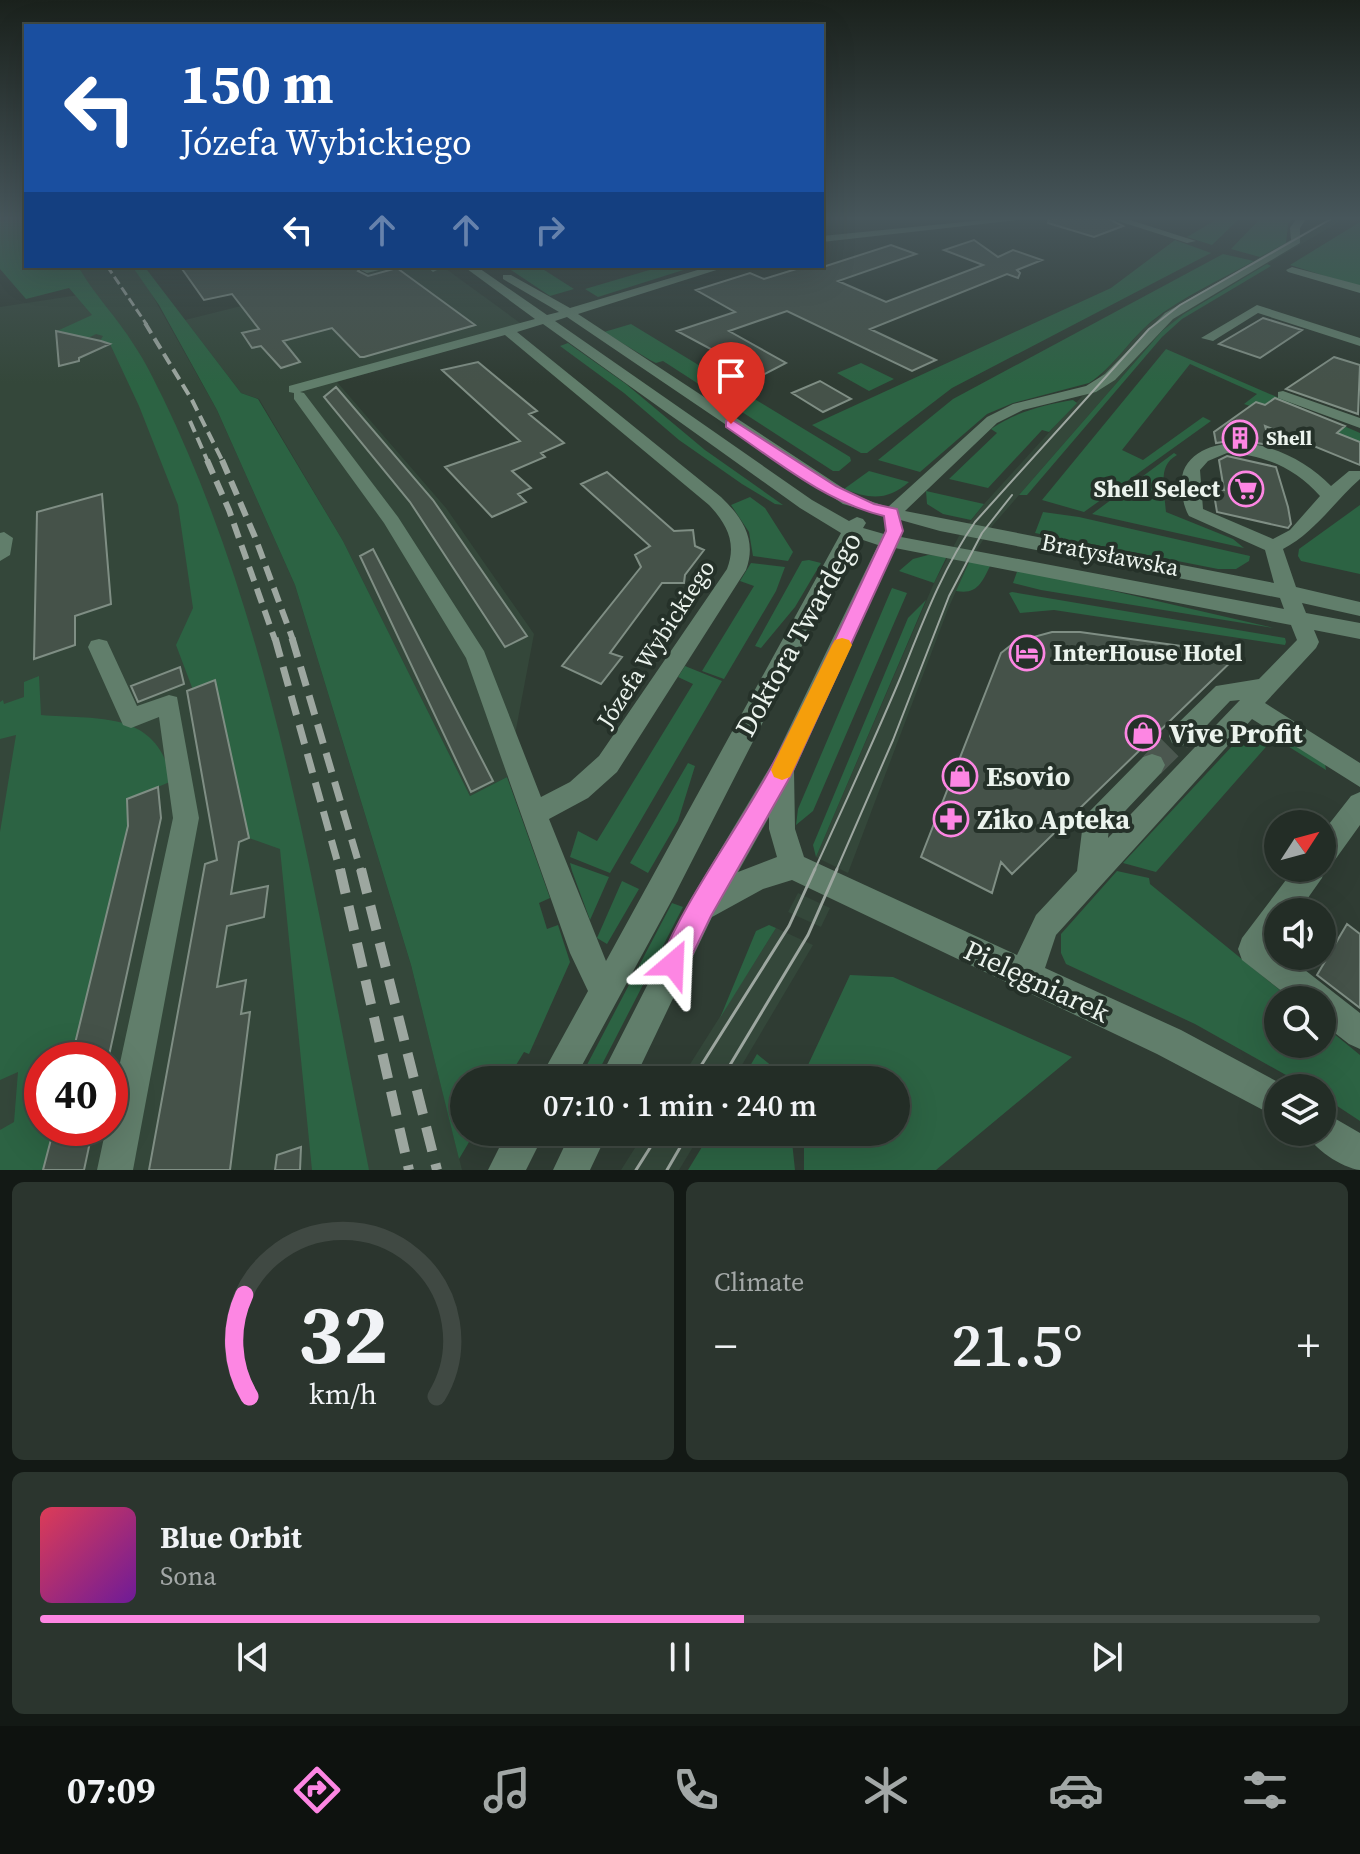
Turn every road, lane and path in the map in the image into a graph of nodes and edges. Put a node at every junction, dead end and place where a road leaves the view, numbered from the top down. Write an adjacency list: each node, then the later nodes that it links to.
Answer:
1 (480, 274): 8 (street)
2 (503, 274): 7 (street)
3 (698, 274): 7 (street)
4 (1241, 274): 16 (street)
5 (1305, 274): 6 (street)
6 (1360, 289)
7 (567, 313): 8 (street); 16 (street)
8 (546, 319): 9 (street); 17 (street)
9 (507, 330): 31 (street, Józefa Wybickiego); 31 (street)
10 (1208, 338): 11 (street)
11 (1360, 342)
12 (1283, 395): 13 (street)
13 (1360, 423)
14 (1355, 475): 15 (street)
15 (1330, 496): 19 (street); 19 (street)
16 (892, 513): 17 (street, Doktora Twardego); 18 (street, Doktora Twardego); 20 (street, Bratysławska)
17 (850, 530): 18 (street, Bratysławska); 41 (street, Doktora Twardego)
18 (891, 540): 22 (street, Bratysławska); 28 (street, Doktora Twardego)
19 (1273, 546): 20 (street)
20 (1287, 591): 21 (street, Bratysławska); 22 (street)
21 (1360, 609)
22 (1300, 619): 23 (street, Bratysławska); 25 (street)
23 (1360, 631)
24 (99, 647): 51 (street)
25 (1257, 696): 26 (street); 29 (street); 34 (street)
26 (1181, 736)
27 (1152, 765): 34 (street)
28 (782, 770): 33 (street); 35 (street, Doktora Twardego)
29 (1360, 776)
30 (1360, 804): 32 (street)
31 (536, 813): 41 (street)
32 (1336, 836)
33 (793, 866): 35 (street); 39 (street, Pielęgniarek)
34 (1091, 875): 39 (street)
35 (702, 907): 45 (street, Doktora Twardego)
36 (1264, 934): 37 (street)
37 (1264, 958)
38 (1280, 970): 40 (street)
39 (1028, 976): 46 (street, Pielęgniarek)
40 (1300, 986)
41 (607, 988): 44 (street, Doktora Twardego)
42 (1336, 1014): 43 (street)
43 (1360, 1033)
44 (564, 1066)
45 (623, 1066)
46 (1264, 1093)
47 (1336, 1138): 50 (street)
48 (519, 1146): 52 (street)
49 (583, 1146): 53 (street)
50 (1360, 1154)
51 (115, 1170)
52 (506, 1170)
53 (571, 1170)

